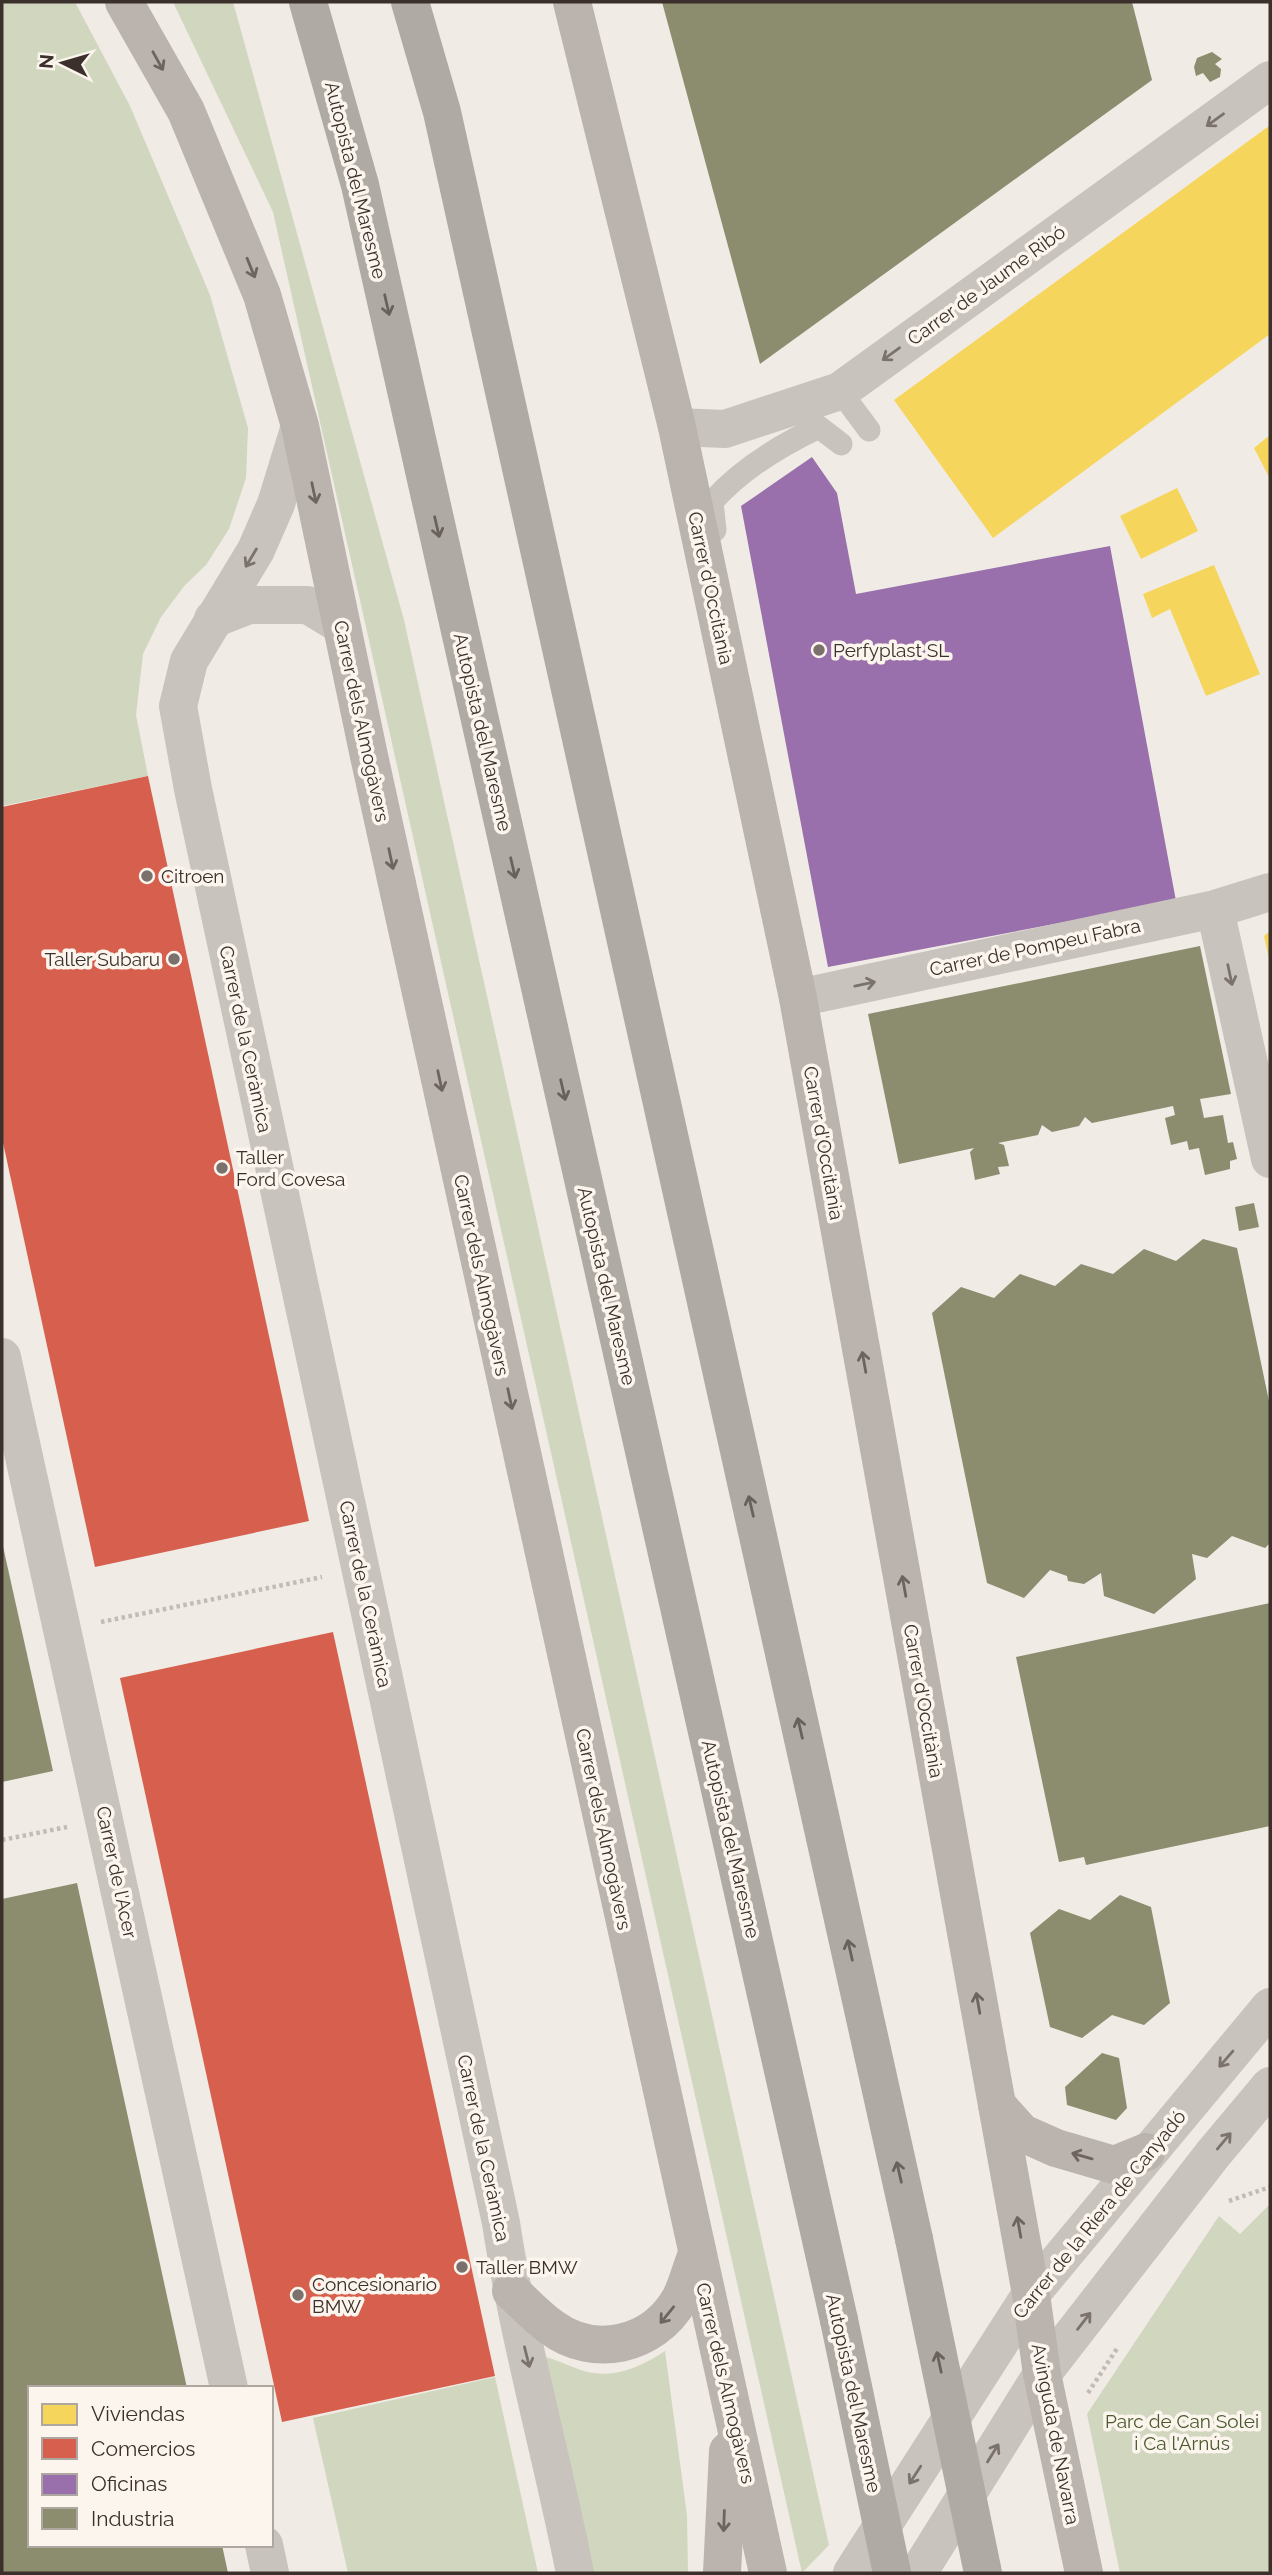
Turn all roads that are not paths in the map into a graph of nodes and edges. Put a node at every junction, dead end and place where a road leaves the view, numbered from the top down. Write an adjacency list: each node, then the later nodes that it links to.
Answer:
1 (124, 2): 7 (street, Carrer dels Almogàvers, one-way to 7)
2 (308, 2): 35 (highway, Autopista del Maresme, one-way to 35, bridge)
3 (410, 2): 37 (highway, one-way to 3, bridge)
4 (572, 2): 8 (street, Carrer d'Occitània)
5 (1270, 80): 6 (street, Carrer de Jaume Ribó, one-way to 6)
6 (840, 391): 8 (street, Carrer de Jaume Ribó); 9 (lane)
7 (300, 426): 11 (street, Carrer de la Ceràmica, one-way to 11); 12 (street, Carrer dels Almogàvers, one-way to 12)
8 (677, 427): 13 (street, Carrer d'Occitània)
9 (869, 430)
10 (841, 444): 13 (lane)
11 (213, 619): 12 (street); 24 (street, Carrer de la Ceràmica)
12 (341, 625): 23 (street, Carrer dels Almogàvers, one-way to 23)
13 (720, 628): 16 (street, Carrer d'Occitània)
14 (1270, 892): 15 (street, Carrer de Pompeu Fabra)
15 (1215, 909): 16 (street, Carrer de Pompeu Fabra, one-way to 15); 17 (street, one-way to 17)
16 (798, 998): 21 (street, Carrer d'Occitània, one-way to 16)
17 (1270, 1159)
18 (2, 1357): 27 (street, Carrer de l'Acer)
19 (1270, 2007): 22 (street, Carrer de la Riera de Canyadó, one-way to 22)
20 (1270, 2086): 26 (street, one-way to 20)
21 (997, 2105): 22 (street, one-way to 21); 25 (street, Carrer d'Occitània, one-way to 21)
22 (1146, 2152): 25 (street, Carrer de la Riera de Canyadó)
23 (697, 2254): 24 (street, one-way to 24); 28 (street, Carrer dels Almogàvers)
24 (511, 2291): 31 (street, Carrer de la Ceràmica, one-way to 31)
25 (1031, 2294): 26 (street, Avinguda de Navarra); 34 (street, Carrer de la Riera de Canyadó, one-way to 34)
26 (1042, 2374): 36 (street, one-way to 26); 38 (street, Avinguda de Navarra)
27 (229, 2386)
28 (730, 2404): 32 (street, one-way to 32); 33 (street, Carrer dels Almogàvers)
29 (264, 2547): 30 (street)
30 (270, 2573)
31 (575, 2573)
32 (722, 2573)
33 (768, 2573)
34 (852, 2573)
35 (892, 2573)
36 (918, 2573)
37 (983, 2573)
38 (1084, 2573)

